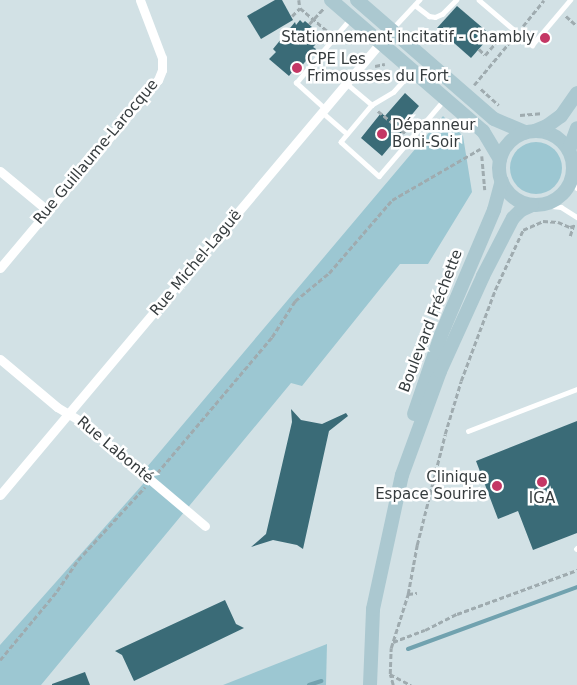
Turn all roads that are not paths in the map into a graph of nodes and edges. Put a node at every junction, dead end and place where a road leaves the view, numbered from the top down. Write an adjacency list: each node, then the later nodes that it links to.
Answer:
1 (140, 0): 27 (street, Rue Guillaume-Larocque)
2 (357, 0): 10 (main road)
3 (419, 0): 8 (lane)
4 (456, 0): 8 (lane)
5 (479, 0): 6 (lane)
6 (570, 0)
7 (327, 4): 9 (main road)
8 (415, 5): 10 (lane)
9 (351, 18): 11 (main road); 17 (lane)
10 (391, 30): 11 (street, Rue Michel-Laguë); 19 (main road)
11 (380, 43): 12 (main road); 13 (street, Rue Michel-Laguë)
12 (412, 71): 15 (main road); 16 (lane)
13 (346, 83): 16 (lane); 17 (street, Rue Michel-Laguë)
14 (577, 93): 19 (main road)
15 (444, 99): 20 (lane); 22 (main road)
16 (372, 105): 20 (lane)
17 (323, 110): 20 (lane); 32 (street, Rue Michel-Laguë)
18 (577, 128): 21 (main road)
19 (530, 132): 21 (main road); 22 (main road)
20 (347, 134)
21 (570, 150): 25 (main road)
22 (500, 159): 24 (main road)
23 (0, 171): 27 (street)
24 (502, 181): 26 (main road); 34 (main road, Boulevard Fréchette)
25 (574, 184): 26 (main road)
26 (537, 205): 28 (lane); 34 (main road, Boulevard Fréchette)
27 (48, 210): 29 (street, Rue Guillaume-Larocque)
28 (577, 216)
29 (0, 268)
30 (0, 358): 32 (street, Rue Labonté)
31 (577, 389): 33 (lane)
32 (69, 414): 35 (street, Rue Michel-Laguë); 36 (street, Rue Labonté)
33 (468, 431)
34 (402, 475): 37 (main road, Boulevard Fréchette)
35 (0, 495)
36 (205, 526)
37 (370, 685)

